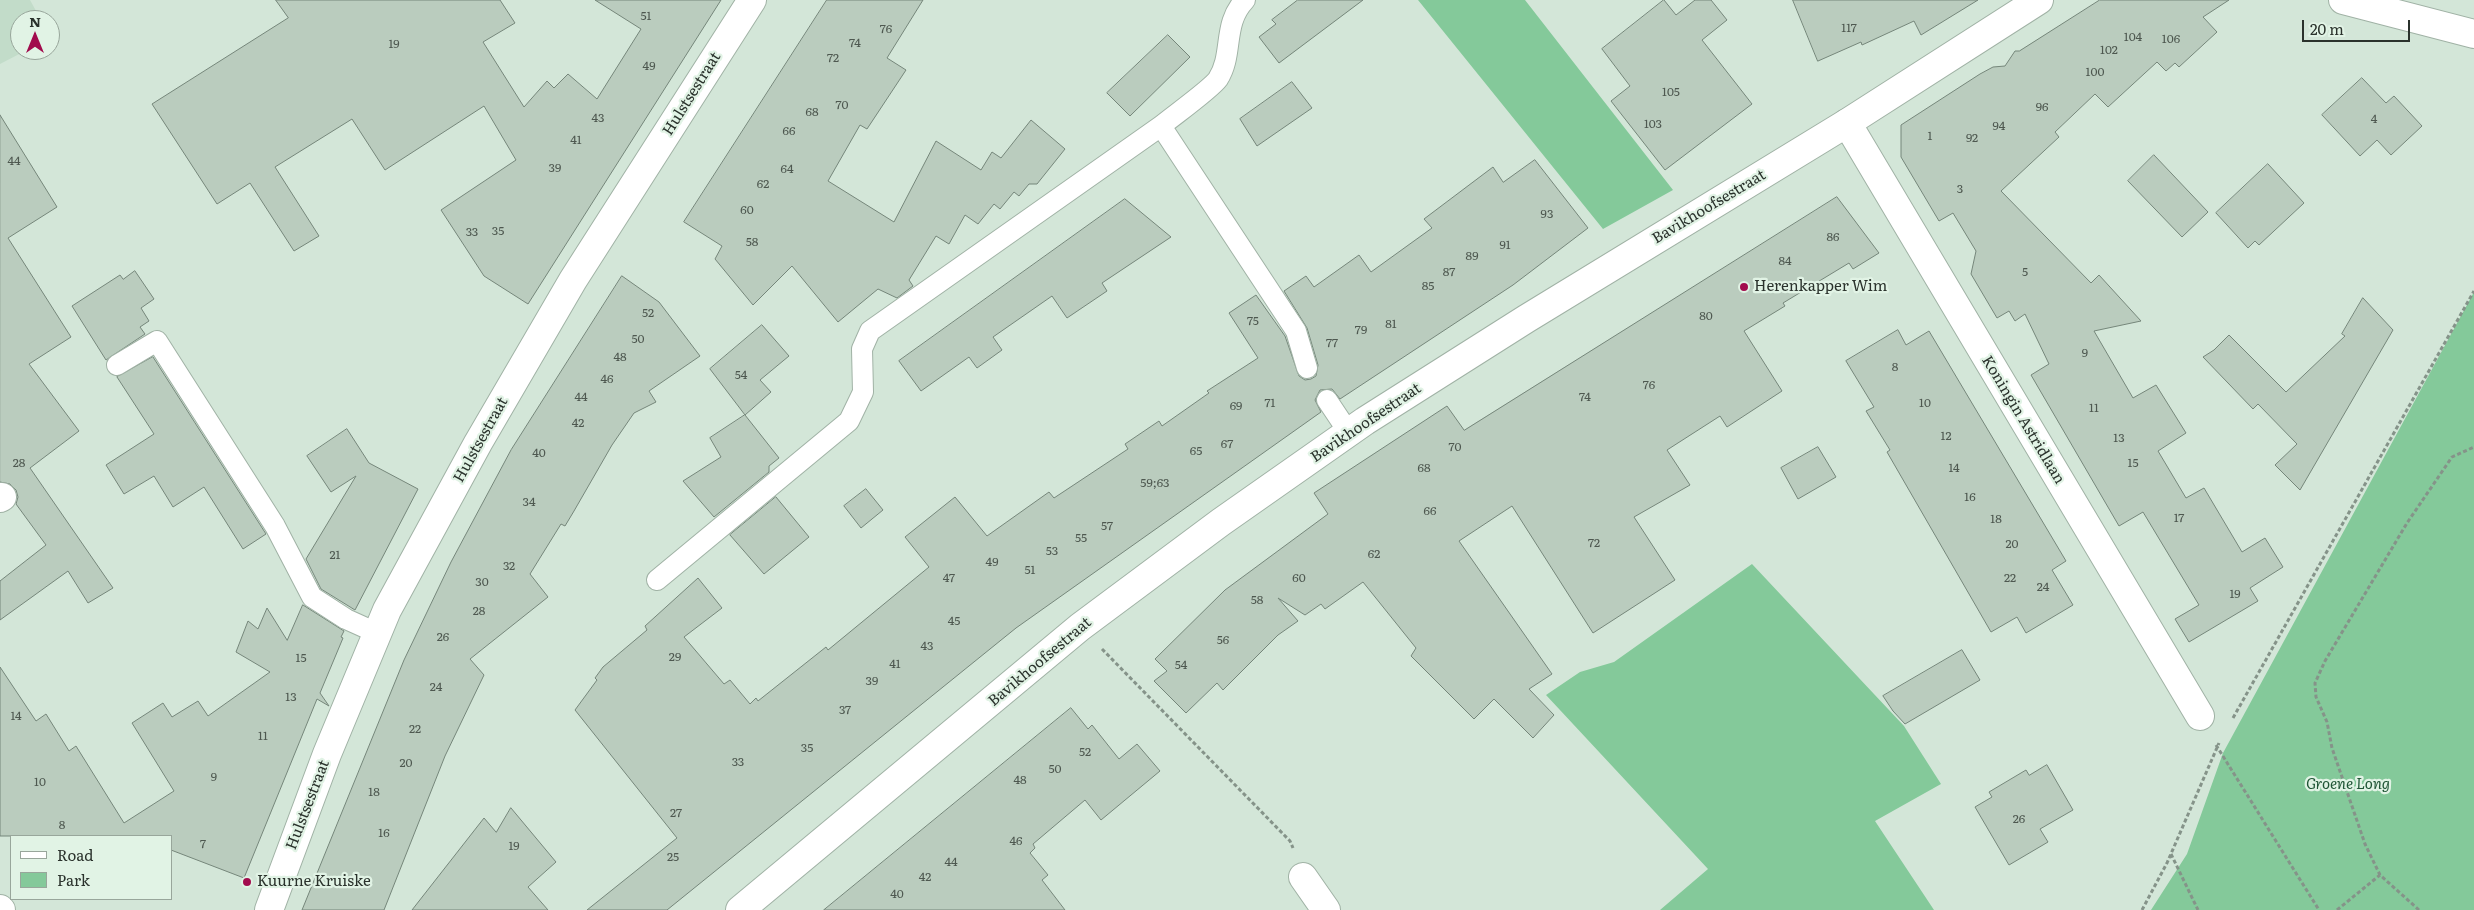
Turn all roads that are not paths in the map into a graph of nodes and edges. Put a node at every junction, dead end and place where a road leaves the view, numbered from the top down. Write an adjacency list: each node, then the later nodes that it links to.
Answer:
1 (752, 0): 13 (street, Hulstsestraat)
2 (1245, 0): 7 (lane)
3 (2039, 0): 6 (street, Bavikhoofsestraat)
4 (2343, 0): 5 (street)
5 (2474, 34)
6 (1847, 123): 11 (street, Bavikhoofsestraat); 14 (street, Koningin Astridlaan)
7 (1161, 126): 9 (lane); 12 (lane)
8 (117, 365): 13 (lane)
9 (1307, 368)
10 (1327, 400): 11 (lane)
11 (1349, 433): 17 (street, Bavikhoofsestraat)
12 (657, 580)
13 (378, 633): 16 (street, Hulstsestraat)
14 (2200, 716)
15 (1302, 877): 18 (street)
16 (269, 910)
17 (740, 910)
18 (1326, 910)

